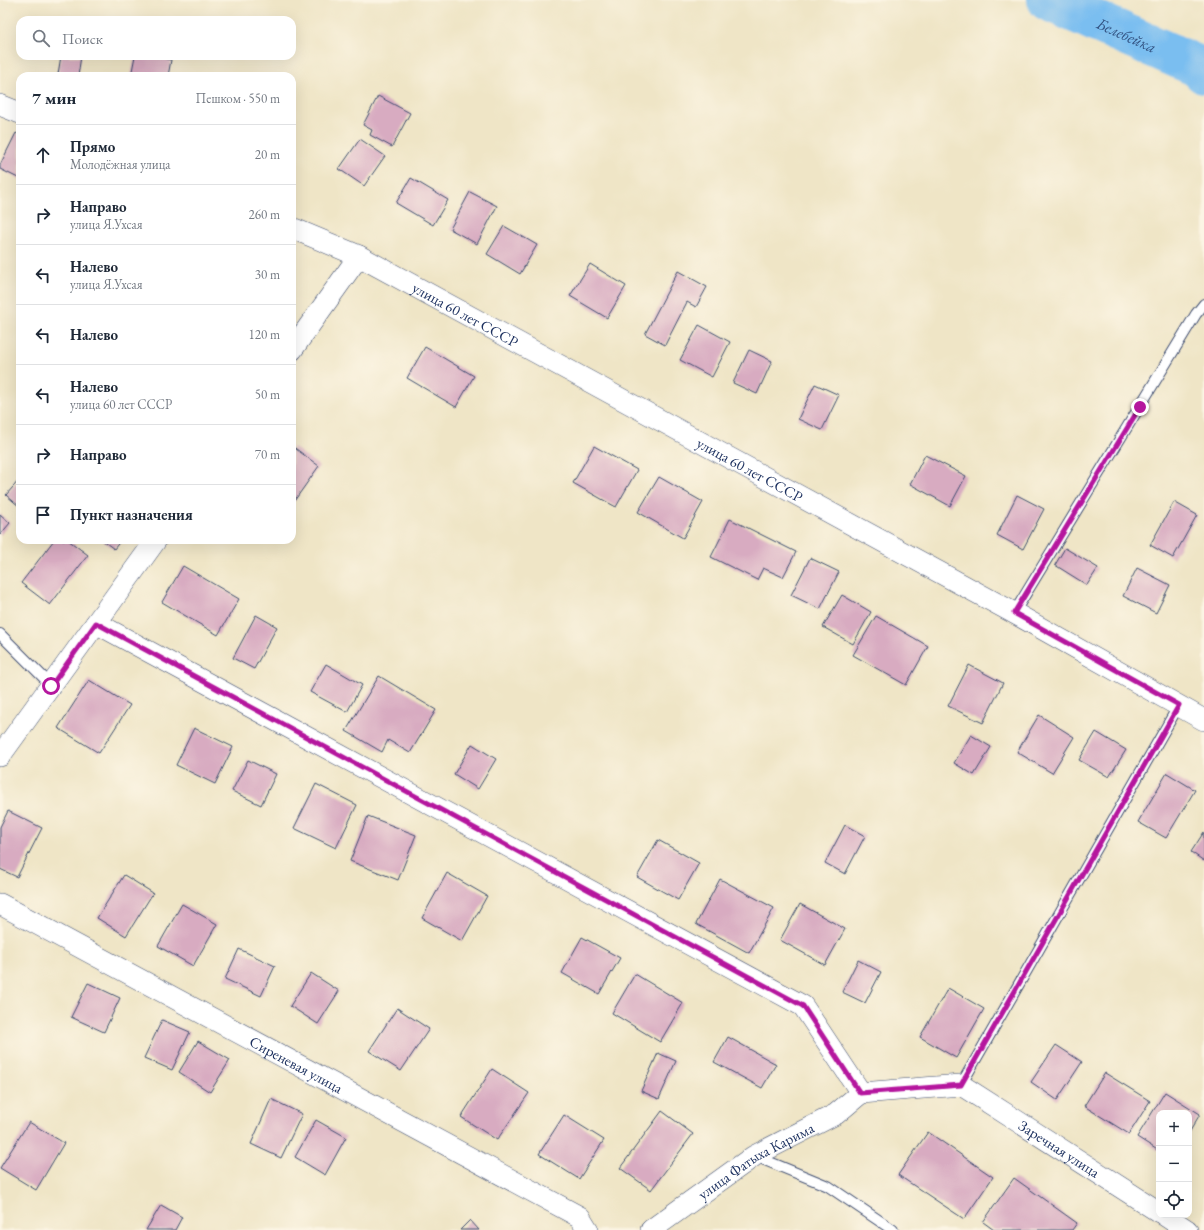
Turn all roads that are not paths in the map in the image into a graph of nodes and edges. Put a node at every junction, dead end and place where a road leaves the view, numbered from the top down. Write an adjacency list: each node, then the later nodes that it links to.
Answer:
1 (0, 105): 2 (street)
2 (16, 111)
3 (296, 230): 4 (street, улица 60 лет СССР)
4 (360, 256): 6 (street); 8 (street, улица 60 лет СССР)
5 (1204, 304): 8 (lane)
6 (296, 344)
7 (153, 544): 9 (street)
8 (1014, 613): 12 (street, улица 60 лет СССР)
9 (96, 623): 11 (street); 17 (street)
10 (0, 634): 11 (lane)
11 (51, 686): 14 (street)
12 (1179, 705): 13 (street, улица 60 лет СССР); 16 (lane)
13 (1204, 720)
14 (0, 756)
15 (0, 904): 21 (street, Сиреневая улица)
16 (961, 1085): 17 (street); 19 (street, Заречная улица)
17 (860, 1093): 18 (street, улица Фатыха Карима)
18 (754, 1156): 22 (street, улица Фатыха Карима); 23 (lane)
19 (1156, 1210)
20 (1169, 1218): 24 (street)
21 (588, 1230)
22 (652, 1230)
23 (893, 1230)
24 (1187, 1230)

